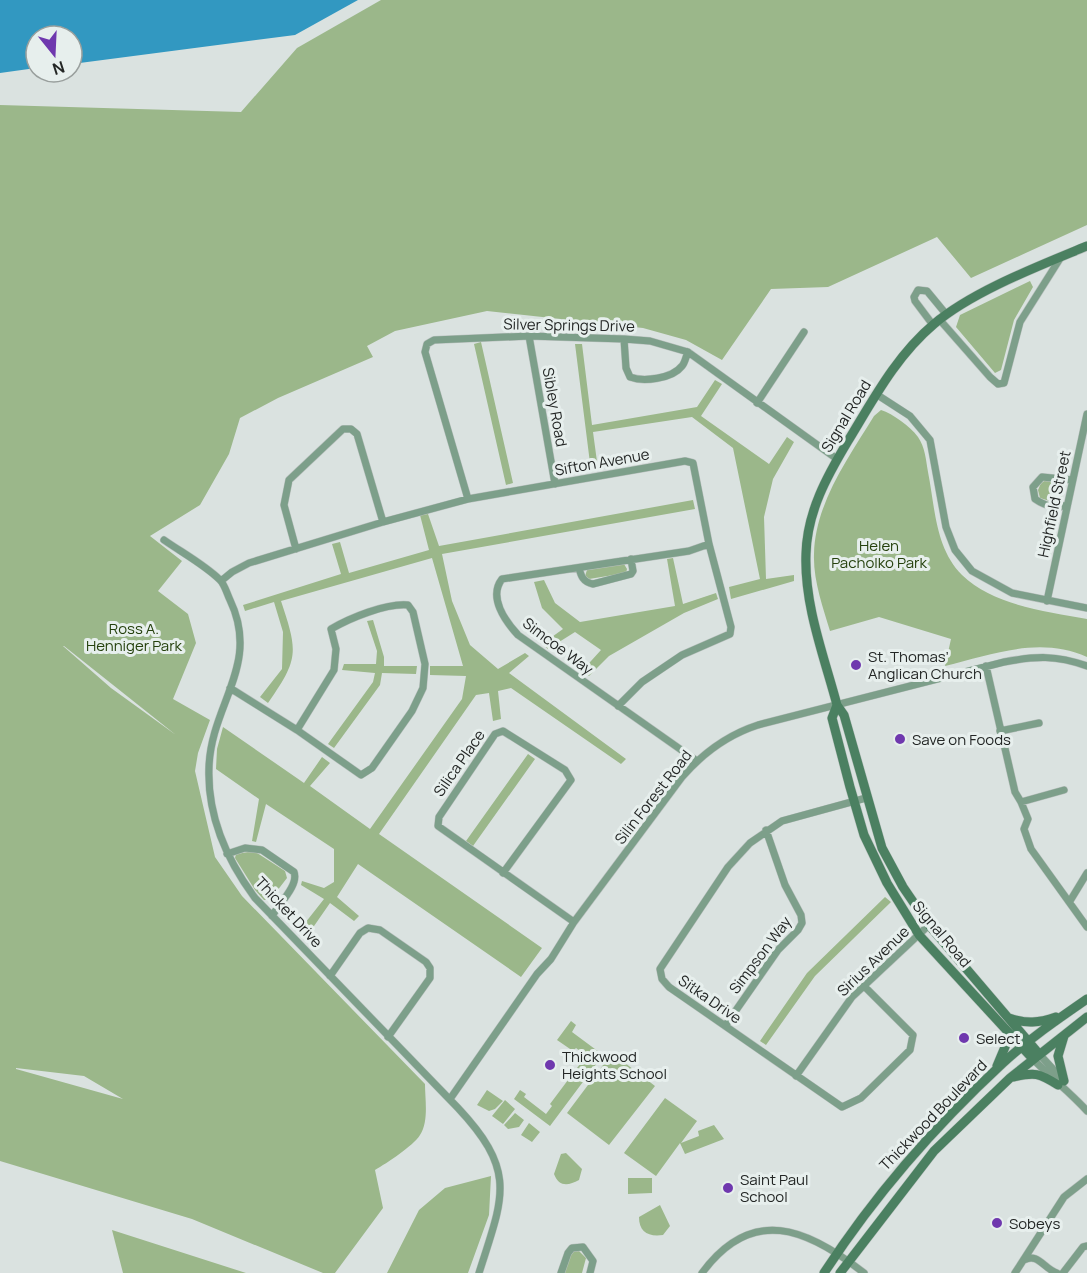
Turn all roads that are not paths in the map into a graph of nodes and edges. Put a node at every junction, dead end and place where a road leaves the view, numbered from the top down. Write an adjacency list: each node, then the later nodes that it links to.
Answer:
1 (1087, 246): 2 (street, Signal Road)
2 (1060, 257): 3 (street, Signal Road); 3 (street)
3 (939, 319): 8 (street, Signal Road)
4 (804, 332): 9 (street)
5 (529, 336): 6 (street, Silver Springs Drive); 13 (street, Sibley Road); 14 (street, Silver Springs Drive)
6 (624, 339): 7 (street, Silver Springs Drive); 7 (street)
7 (688, 352): 9 (street, Silver Springs Drive)
8 (876, 394): 11 (street, Signal Road); 23 (street)
9 (757, 403): 11 (street, Silver Springs Drive)
10 (1087, 414): 12 (street, Highfield Street)
11 (837, 459): 28 (street, Signal Road)
12 (1072, 480): 15 (street, Highfield Street); 15 (street)
13 (555, 484): 14 (street, Sifton Avenue); 18 (street, Sifton Avenue)
14 (468, 499): 16 (street, Sifton Avenue)
15 (1067, 505): 23 (street, Highfield Street)
16 (383, 522): 19 (street, Sifton Avenue); 19 (street)
17 (164, 540): 22 (street, Thicket Drive)
18 (709, 544): 20 (street, Simcoe Way); 29 (street, Sifton Avenue)
19 (296, 549): 22 (street, Sifton Avenue)
20 (631, 559): 21 (street, Simcoe Way); 21 (street)
21 (579, 568): 29 (street, Simcoe Way)
22 (221, 581): 27 (street, Thicket Drive)
23 (1047, 601): 24 (street)
24 (1087, 608)
25 (986, 666): 26 (street, Silin Forest Road); 28 (street, Silin Forest Road); 32 (street)
26 (1087, 666)
27 (230, 688): 31 (street); 39 (street, Thicket Drive)
28 (837, 705): 33 (street, Silin Forest Road); 35 (street, Signal Road); 36 (street, Signal Road)
29 (618, 706): 33 (street, Simcoe Way)
30 (1039, 723): 32 (street)
31 (297, 730): 31 (street)
32 (1000, 731): 37 (street)
33 (697, 760): 44 (street, Silin Forest Road)
34 (1064, 790): 37 (street)
35 (866, 798): 36 (street, Sitka Drive); 45 (street, Signal Road)
36 (854, 801): 38 (street, Sitka Drive); 47 (street, Signal Road)
37 (1021, 802): 42 (street)
38 (766, 830): 54 (street, Simpson Way); 54 (street, Sitka Drive)
39 (227, 854): 43 (street, Thicket Drive); 43 (street)
40 (503, 873): 40 (street, Silica Place); 44 (street, Silica Place)
41 (1087, 873): 42 (street)
42 (1070, 901): 46 (street)
43 (272, 916): 48 (street, Thicket Drive)
44 (574, 922): 64 (street, Silin Forest Road)
45 (929, 925): 47 (street, Sirius Avenue); 53 (street, Signal Road)
46 (1087, 927)
47 (919, 935): 49 (street, Sirius Avenue); 55 (street, Signal Road)
48 (330, 976): 57 (street, Thicket Drive); 57 (street)
49 (864, 986): 61 (street, Sirius Avenue); 61 (street, Sitka Drive)
50 (1087, 999): 51 (street, Thickwood Boulevard)
51 (1064, 1015): 53 (street); 58 (street, Thickwood Boulevard)
52 (1087, 1017): 56 (street, Thickwood Boulevard)
53 (1008, 1018): 58 (street, Signal Road)
54 (725, 1026): 61 (street, Sitka Drive)
55 (1008, 1032): 58 (street, Signal Road); 60 (street)
56 (1065, 1034): 59 (street, Thickwood Boulevard); 63 (street)
57 (388, 1037): 64 (street, Thicket Drive)
58 (1025, 1045): 59 (street, Signal Road); 60 (street, Thickwood Boulevard)
59 (1036, 1056): 62 (street, Thickwood Boulevard); 63 (street)
60 (991, 1075): 68 (street, Thickwood Boulevard)
61 (796, 1076)
62 (1010, 1078): 63 (street); 69 (street, Thickwood Boulevard)
63 (1062, 1084): 65 (street)
64 (450, 1099): 71 (street, Thicket Drive)
65 (1087, 1112)
66 (1087, 1179): 70 (street)
67 (1087, 1246): 80 (street)
68 (837, 1253): 69 (street); 74 (street); 75 (street, Thickwood Boulevard)
69 (849, 1262): 76 (street, Thickwood Boulevard); 77 (street)
70 (1022, 1262): 78 (street); 79 (street)
71 (479, 1273)
72 (561, 1273): 73 (street)
73 (590, 1273)
74 (702, 1273)
75 (824, 1273)
76 (840, 1273)
77 (864, 1273)
78 (1015, 1273)
79 (1057, 1273)
80 (1063, 1273)

